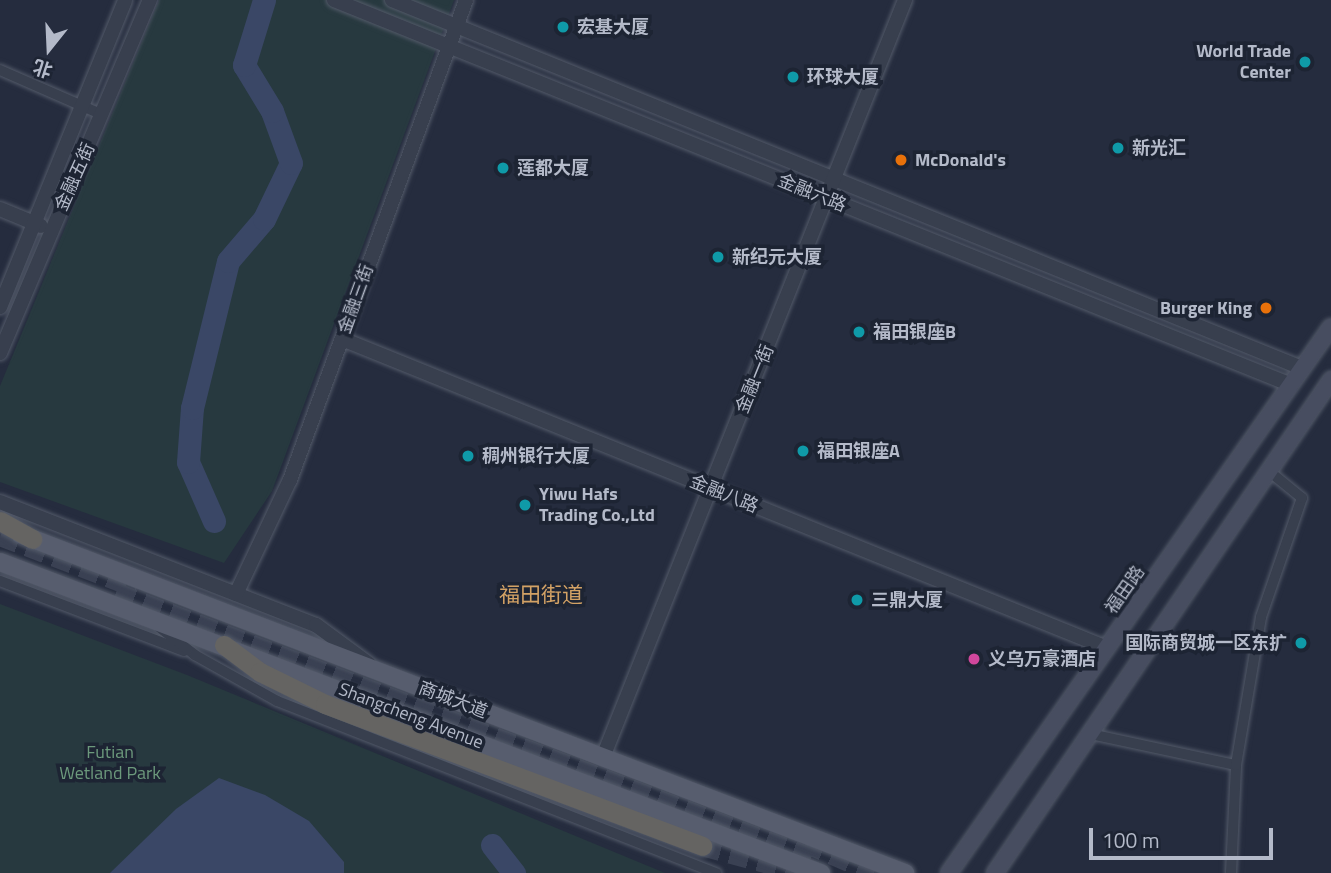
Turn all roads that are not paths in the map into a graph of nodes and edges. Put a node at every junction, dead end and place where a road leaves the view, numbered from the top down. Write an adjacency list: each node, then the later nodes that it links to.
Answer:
1 (125, 0): 10 (street, 金融五街)
2 (149, 0): 11 (street, 金融五街)
3 (392, 0): 7 (street, 金融六路)
4 (466, 0): 7 (street, 金融三街)
5 (337, 1): 8 (street, 金融六路)
6 (902, 1): 12 (street, 金融一街)
7 (456, 26): 8 (street, 金融三街); 12 (street, 金融六路)
8 (449, 46): 13 (street, 金融六路); 19 (street, 金融三街)
9 (0, 70): 10 (street)
10 (83, 105): 11 (street); 15 (street, 金融五街)
11 (103, 115): 16 (street, 金融五街)
12 (835, 178): 13 (street, 金融一街); 21 (street, 金融六路)
13 (827, 199): 22 (street, 金融六路); 25 (street, 金融一街)
14 (0, 209): 15 (street)
15 (34, 224): 16 (street); 17 (street, 金融五街)
16 (52, 230): 20 (street, 金融五街)
17 (0, 307)
18 (1331, 327): 21 (main road, 福田路)
19 (342, 339): 25 (street, 金融八路); 31 (street, 金融三街)
20 (0, 353)
21 (1302, 368): 22 (main road, 福田路)
22 (1291, 385): 34 (main road, 福田路)
23 (1329, 387): 24 (main road)
24 (1269, 471): 37 (main road); 39 (street)
25 (711, 488): 34 (street, 金融八路); 38 (street, 金融一街)
26 (0, 502): 31 (street)
27 (0, 524): 28 (highway)
28 (32, 539): 36 (main road, 商城大道)
29 (0, 562): 32 (main road, Shangcheng Avenue)
30 (0, 581): 35 (street)
31 (236, 594): 36 (street)
32 (142, 615): 33 (main road, Shangcheng Avenue); 35 (street)
33 (224, 645): 40 (highway); 42 (main road, Shangcheng Avenue)
34 (1108, 648): 44 (main road, 福田路)
35 (195, 655): 41 (street)
36 (378, 671): 38 (main road, 商城大道)
37 (1090, 734): 39 (street); 45 (main road)
38 (603, 757): 43 (main road, 商城大道)
39 (1237, 765): 46 (street)
40 (702, 846)
41 (717, 873)
42 (821, 873)
43 (905, 873)
44 (949, 873)
45 (995, 873)
46 (1231, 873)

